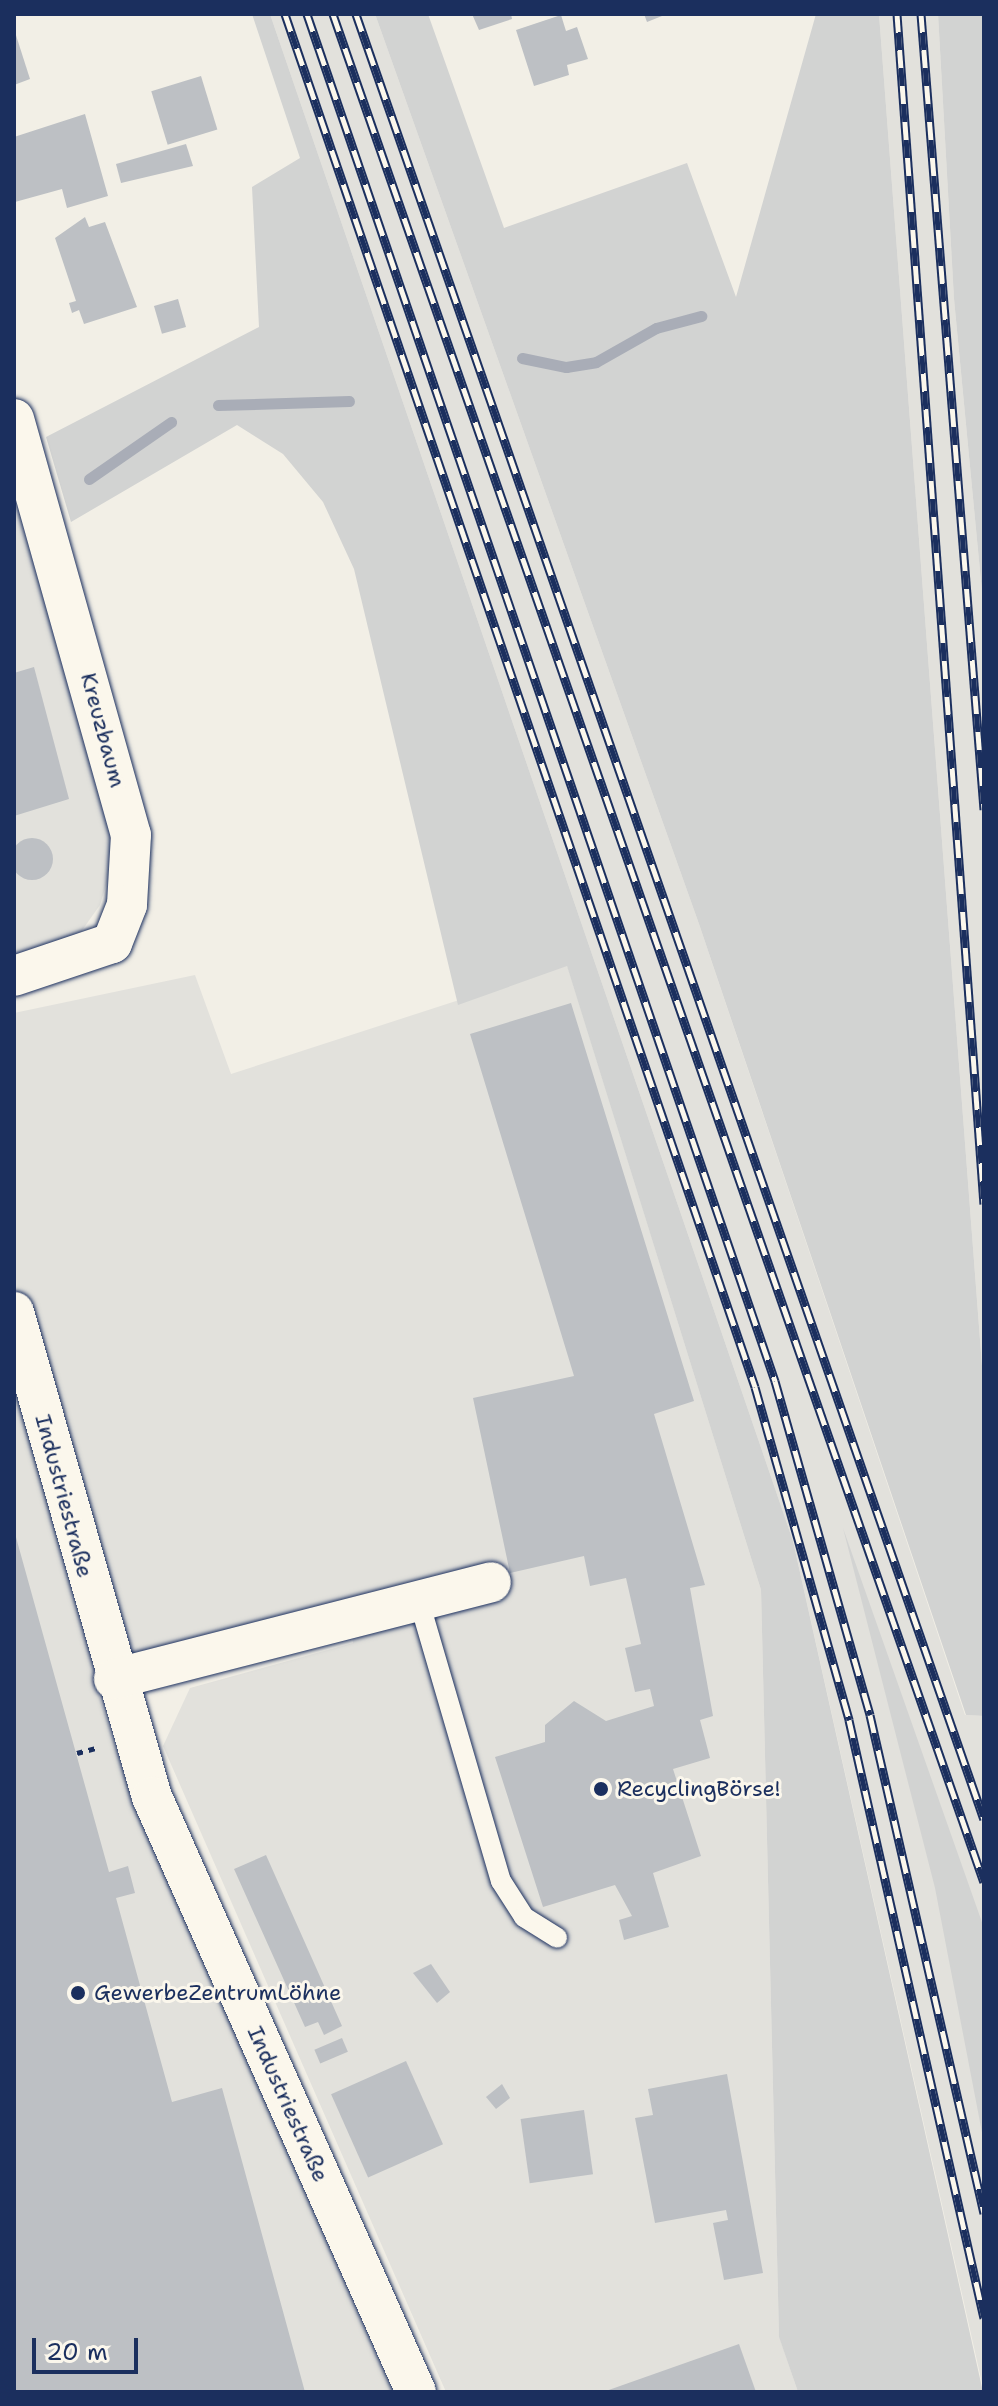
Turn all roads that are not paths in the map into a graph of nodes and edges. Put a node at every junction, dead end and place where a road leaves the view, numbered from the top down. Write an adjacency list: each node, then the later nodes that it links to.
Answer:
1 (14, 419): 2 (street, Kreuzbaum)
2 (14, 976)
3 (14, 1312): 6 (street, Industriestraße)
4 (491, 1582): 5 (street)
5 (419, 1601): 6 (street); 7 (lane)
6 (114, 1679): 8 (street, Industriestraße)
7 (557, 1938)
8 (416, 2392)

